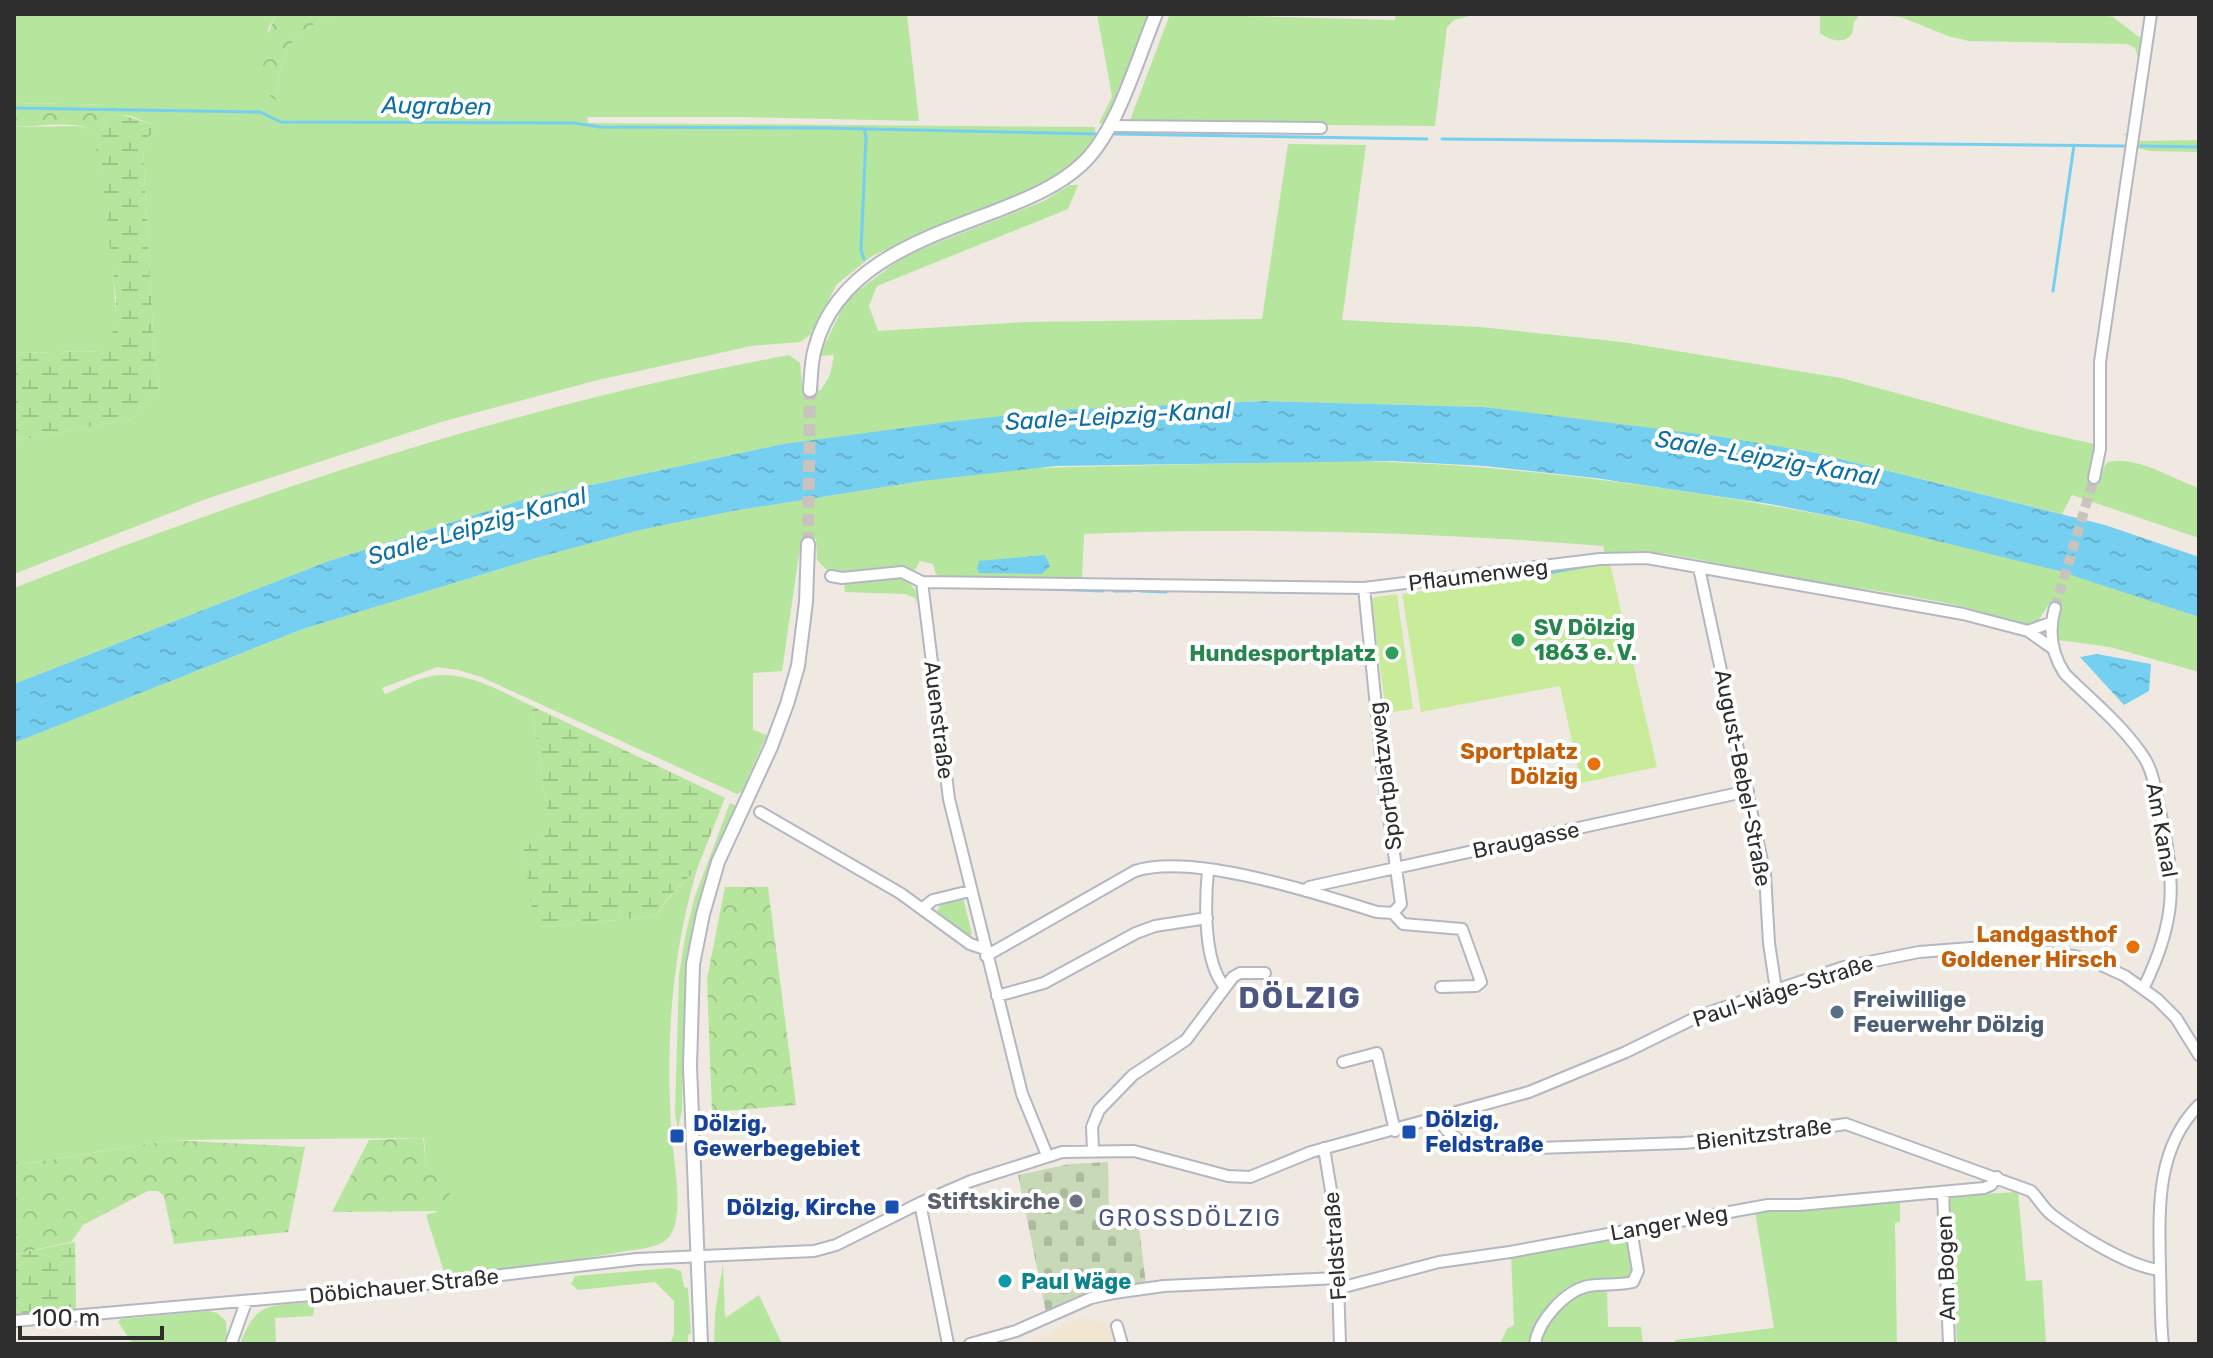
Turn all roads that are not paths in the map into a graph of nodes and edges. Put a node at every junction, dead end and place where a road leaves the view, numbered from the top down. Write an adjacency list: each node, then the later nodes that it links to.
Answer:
1 (1156, 14): 3 (street)
2 (2151, 14): 6 (street)
3 (1110, 126): 4 (street); 5 (street)
4 (1321, 128)
5 (810, 390)
6 (2094, 478)
7 (808, 544): 44 (street)
8 (1699, 568): 11 (street, Pflaumenweg); 14 (street, Pflaumenweg); 16 (street, August-Bebel-Straße)
9 (831, 576): 10 (street)
10 (922, 582): 11 (street, Pflaumenweg); 20 (street, Auenstraße)
11 (1364, 588): 18 (street, Sportplatzweg)
12 (2055, 608): 13 (street, Am Kanal)
13 (2050, 623): 14 (street); 15 (street, Am Kanal)
14 (2028, 631): 15 (street, Pflaumenweg)
15 (2052, 648): 29 (street, Am Kanal)
16 (1748, 791): 18 (street, Braugasse); 30 (street, August-Bebel-Straße)
17 (760, 812): 22 (street)
18 (1396, 868): 21 (street, Braugasse); 23 (street, Sportplatzweg)
19 (1208, 870): 21 (street, Braugasse); 24 (street); 25 (street, Braugasse)
20 (970, 891): 22 (street); 25 (street, Auenstraße)
21 (1306, 891): 23 (street, Braugasse)
22 (923, 908): 25 (street)
23 (1393, 913): 28 (street)
24 (1207, 918): 27 (street); 31 (street)
25 (986, 952): 31 (street, Auenstraße)
26 (1265, 973): 27 (street)
27 (1225, 987): 38 (street)
28 (1441, 987)
29 (2143, 989): 30 (street, Paul-Wäge-Straße); 32 (street, Paul-Wäge-Straße)
30 (1776, 990): 35 (street, Paul-Wäge-Straße)
31 (997, 996): 39 (street, Auenstraße)
32 (2199, 1055)
33 (1343, 1062): 36 (street)
34 (2199, 1105): 45 (street)
35 (1438, 1117): 36 (street, Paul-Wäge-Straße); 40 (street, Bienitzstraße)
36 (1395, 1131): 37 (street, Paul-Wäge-Straße)
37 (1324, 1148): 38 (street, Paul-Wäge-Straße); 46 (street, Feldstraße)
38 (1093, 1150): 39 (street, Paul-Wäge-Straße)
39 (1047, 1155): 42 (street, Paul-Wäge-Straße)
40 (1997, 1177): 41 (street, Langer Weg); 45 (street, Bienitzstraße)
41 (1943, 1192): 43 (street, Langer Weg); 57 (street, Am Bogen)
42 (920, 1203): 44 (street, Döbichauer Straße); 52 (street)
43 (1631, 1229): 46 (street, Langer Weg); 56 (street)
44 (698, 1255): 47 (street, Döbichauer Straße); 51 (street)
45 (2160, 1270): 58 (street)
46 (1339, 1283): 53 (street, Langer Weg); 55 (street, Feldstraße)
47 (246, 1302): 48 (street, Döbichauer Straße); 50 (street)
48 (14, 1321)
49 (1117, 1326): 54 (street)
50 (231, 1344)
51 (701, 1344)
52 (948, 1344)
53 (970, 1344)
54 (1122, 1344)
55 (1340, 1344)
56 (1535, 1344)
57 (1949, 1344)
58 (2163, 1344)

